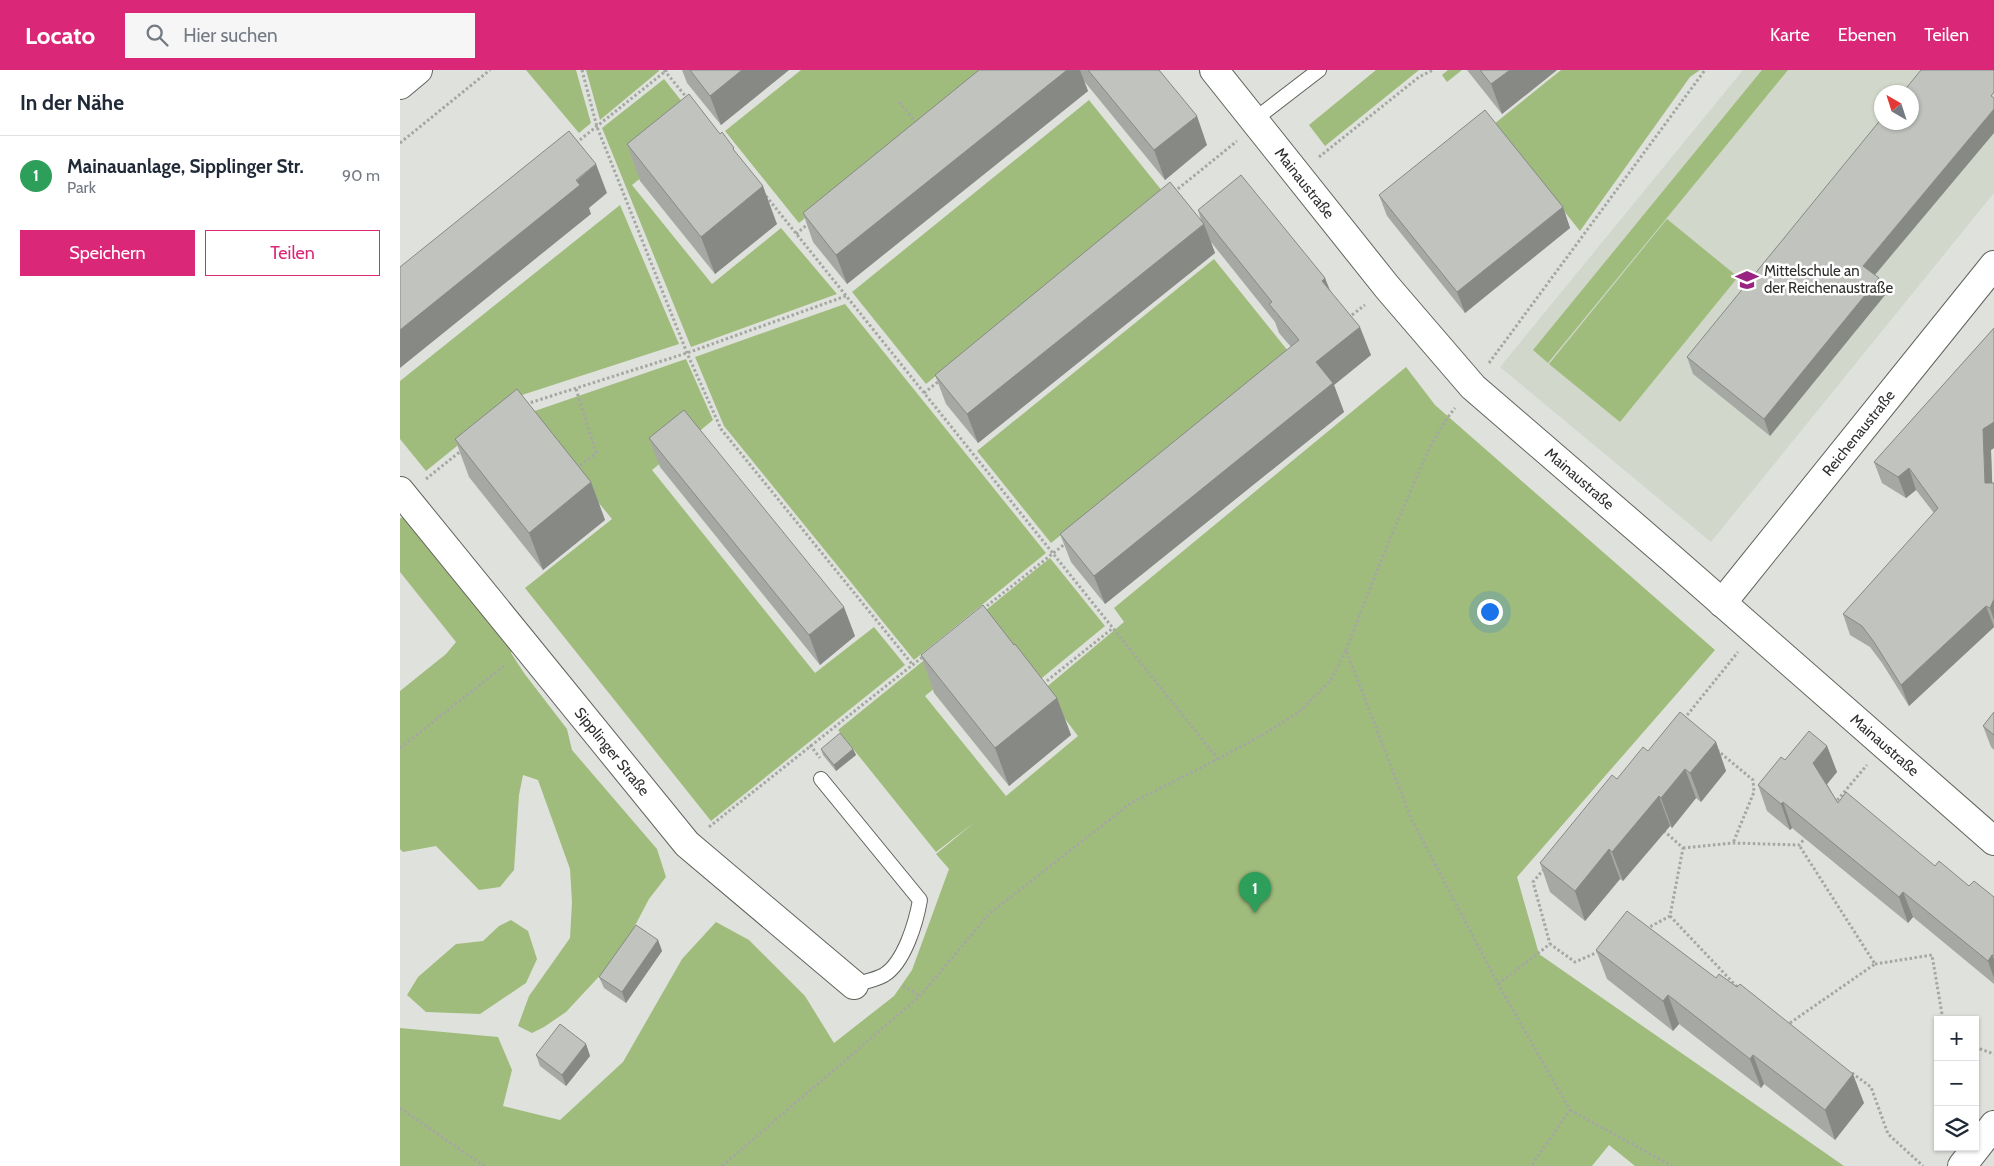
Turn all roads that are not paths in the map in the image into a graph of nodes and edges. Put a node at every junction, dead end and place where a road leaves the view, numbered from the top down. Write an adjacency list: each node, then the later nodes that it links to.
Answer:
1 (418, 70): 4 (street)
2 (1214, 70): 5 (street, Mainaustraße)
3 (1319, 70): 5 (lane)
4 (400, 84)
5 (1255, 123): 8 (street, Mainaustraße)
6 (1994, 265): 8 (street, Reichenaustraße)
7 (401, 495): 11 (street, Sipplinger Straße)
8 (1722, 603): 10 (street, Mainaustraße)
9 (821, 779): 11 (lane)
10 (1994, 841)
11 (854, 985)
12 (1994, 1125): 13 (street)
13 (1962, 1166)

